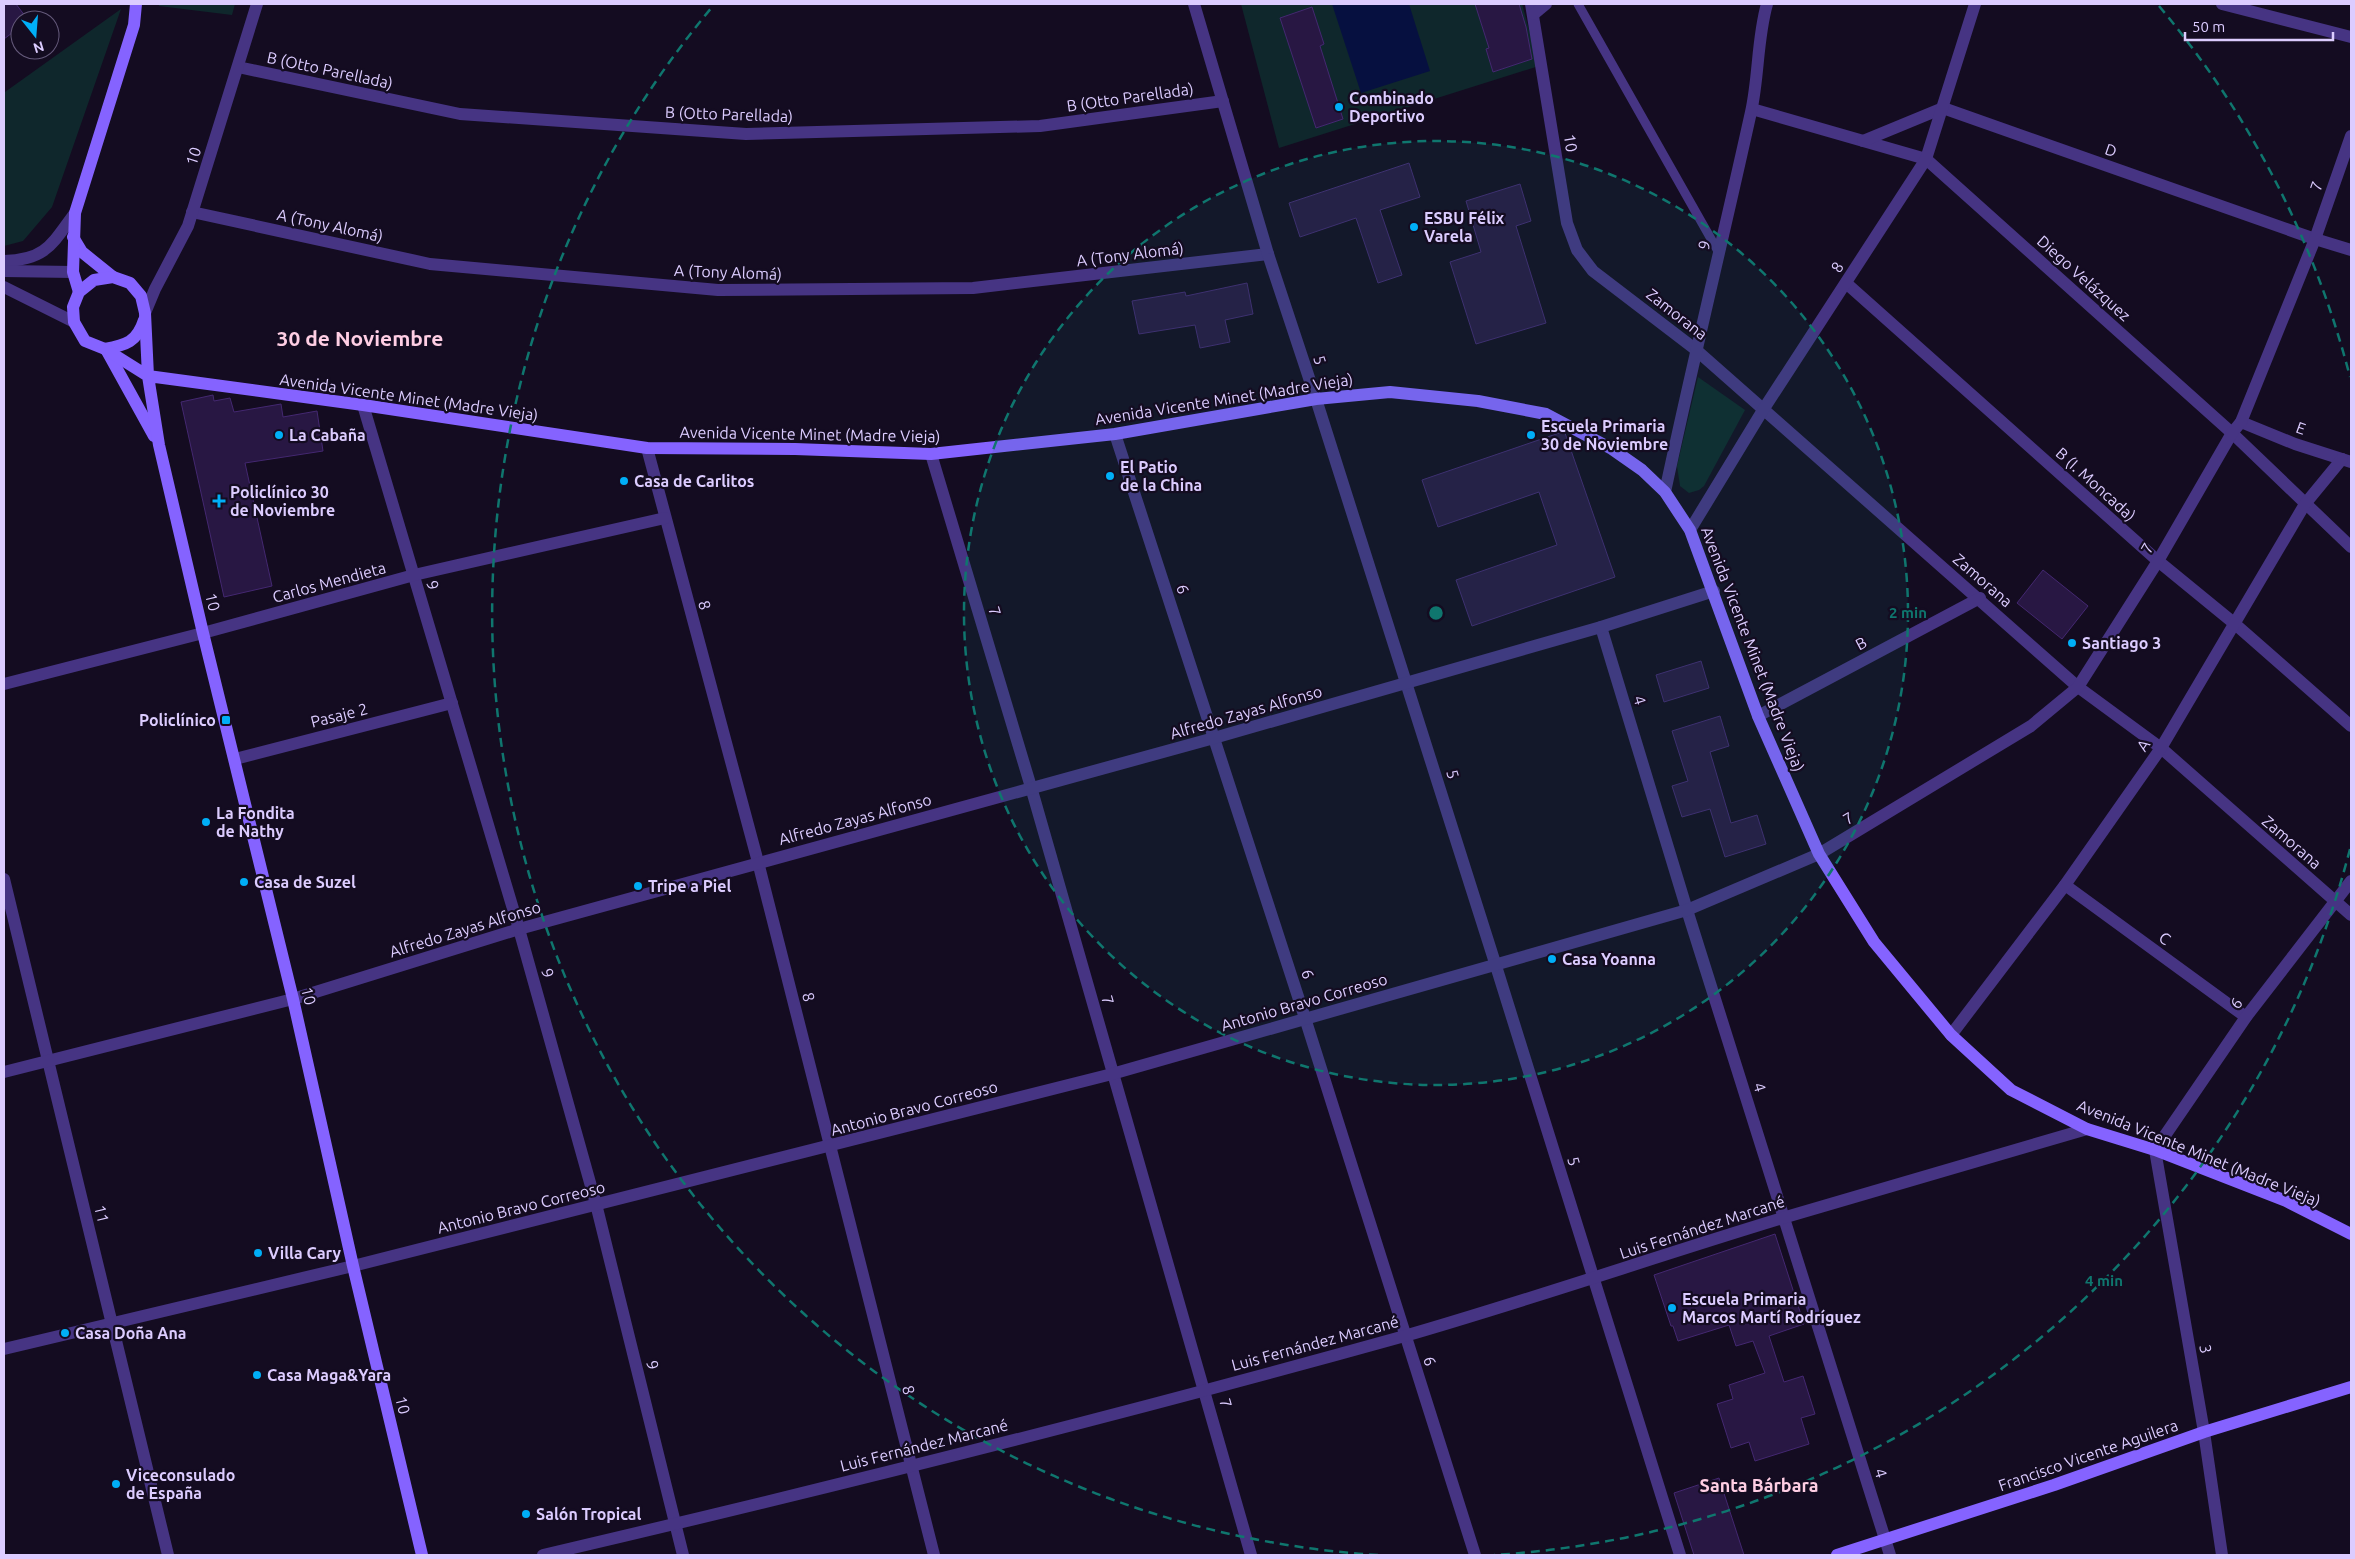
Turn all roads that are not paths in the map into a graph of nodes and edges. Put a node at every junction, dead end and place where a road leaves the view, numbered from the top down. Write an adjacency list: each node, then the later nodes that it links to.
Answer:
1 (136, 4): 19 (main road)
2 (258, 4): 11 (street, 10)
3 (1194, 4): 12 (street, 5)
4 (1546, 4): 9 (street, 10)
5 (1578, 4): 23 (lane)
6 (1767, 4): 14 (street, 9)
7 (1975, 4): 13 (street, 8)
8 (2222, 4): 10 (street)
9 (1532, 9): 27 (street, 10)
10 (2351, 37)
11 (238, 68): 12 (street, B (Otto Parellada)); 18 (street, 10)
12 (1223, 100): 24 (street, 5)
13 (1943, 108): 16 (street); 17 (street, 8); 21 (street, D)
14 (1752, 109): 16 (street, Diego Velázquez); 23 (street, 9)
15 (2351, 136): 21 (street, 7)
16 (1863, 141): 17 (street, Diego Velázquez)
17 (1926, 159): 30 (street, 8); 42 (street, Diego Velázquez)
18 (192, 212): 24 (street, A (Tony Alomá)); 33 (street, 10)
19 (75, 213): 20 (main road); 25 (street)
20 (73, 237): 28 (main road); 29 (main road, 10)
21 (2315, 239): 22 (street, D); 41 (street, 7)
22 (2351, 250)
23 (1719, 253): 36 (street, 9)
24 (1268, 254): 38 (street, 5)
25 (4, 261)
26 (4, 271): 28 (street)
27 (1593, 271): 36 (street, Zamorana)
28 (73, 272): 32 (main road)
29 (113, 277): 32 (main road); 33 (main road, 10)
30 (1846, 283): 40 (street, 8); 53 (street, B (I. Moncada))
31 (4, 287): 34 (street)
32 (79, 292): 34 (main road)
33 (146, 313): 35 (main road, 10); 37 (main road, 10)
34 (74, 322): 35 (main road)
35 (106, 349): 37 (main road); 44 (main road, 10)
36 (1695, 349): 40 (street, Zamorana); 48 (street, 9)
37 (148, 376): 39 (main road, Avenida Vicente Minet (Madre Vieja)); 44 (main road, 10)
38 (1316, 399): 43 (main road, Avenida Vicente Minet (Madre Vieja)); 48 (main road, Avenida Vicente Minet (Madre Vieja)); 60 (street, 5)
39 (363, 405): 45 (main road, Avenida Vicente Minet (Madre Vieja)); 54 (street, 9)
40 (1763, 410): 51 (street, 8); 56 (street, Zamorana)
41 (2241, 422): 42 (street, 7); 47 (street, E)
42 (2232, 433): 49 (street, Diego Velázquez); 53 (street, 7)
43 (1115, 434): 46 (main road, Avenida Vicente Minet (Madre Vieja)); 66 (street, 6)
44 (159, 445): 59 (main road, 10)
45 (647, 448): 46 (main road, Avenida Vicente Minet (Madre Vieja)); 50 (street, 8)
46 (931, 454): 69 (street, 7)
47 (2346, 460): 49 (street, A)
48 (1665, 492): 51 (main road, Avenida Vicente Minet (Madre Vieja))
49 (2305, 504): 52 (street, Diego Velázquez); 57 (street, A)
50 (665, 518): 54 (street, Carlos Mendieta); 71 (street, 8)
51 (1690, 530): 55 (main road, Avenida Vicente Minet (Madre Vieja))
52 (2351, 547)
53 (2158, 561): 57 (street, B (I. Moncada)); 62 (street, 7)
54 (414, 575): 59 (street, Carlos Mendieta); 63 (street, 9)
55 (1714, 591): 58 (street, Alfredo Zayas Alfonso); 64 (main road, Avenida Vicente Minet (Madre Vieja))
56 (1980, 598): 62 (street, Zamorana); 64 (street, B)
57 (2234, 624): 65 (street, B (I. Moncada)); 67 (street, A)
58 (1601, 628): 60 (street, Alfredo Zayas Alfonso); 76 (street, 4)
59 (203, 633): 61 (street, Carlos Mendieta); 68 (main road, 10)
60 (1407, 683): 66 (street, Alfredo Zayas Alfonso); 79 (street, 5)
61 (4, 684)
62 (2078, 687): 67 (street, Zamorana); 70 (street, 7)
63 (452, 703): 68 (street, Pasaje 2); 78 (street, 9)
64 (1758, 716): 70 (main road, Avenida Vicente Minet (Madre Vieja))
65 (2351, 726)
66 (1214, 738): 69 (street, Alfredo Zayas Alfonso); 82 (street, 6)
67 (2161, 748): 74 (street, A); 75 (street, Zamorana)
68 (235, 759): 80 (main road, 10)
69 (1031, 788): 71 (street, Alfredo Zayas Alfonso); 86 (street, 7)
70 (1819, 854): 76 (street, Antonio Bravo Correoso); 83 (main road, Avenida Vicente Minet (Madre Vieja))
71 (758, 862): 78 (street, Alfredo Zayas Alfonso); 88 (street, 8)
72 (4, 880): 84 (street, 11)
73 (2351, 881): 75 (street, 6)
74 (2065, 885): 81 (street, C); 83 (street, A)
75 (2336, 901): 77 (street, Zamorana); 81 (street, 6)
76 (1687, 910): 79 (street, Antonio Bravo Correoso); 91 (street, 4)
77 (2351, 915)
78 (519, 929): 80 (street, Alfredo Zayas Alfonso); 90 (street, 9)
79 (1496, 966): 82 (street, Antonio Bravo Correoso); 94 (street, 5)
80 (293, 999): 84 (street, Alfredo Zayas Alfonso); 93 (main road, 10)
81 (2246, 1017): 89 (street, 6)
82 (1305, 1018): 86 (street, Antonio Bravo Correoso); 96 (street, 6)
83 (1951, 1035): 87 (main road, Avenida Vicente Minet (Madre Vieja))
84 (49, 1061): 85 (street, Alfredo Zayas Alfonso); 95 (street, 11)
85 (4, 1072)
86 (1112, 1074): 88 (street, Antonio Bravo Correoso); 99 (street, 7)
87 (2087, 1129): 89 (main road, Avenida Vicente Minet (Madre Vieja)); 91 (street, Luis Fernández Marcané)
88 (831, 1146): 90 (street, Antonio Bravo Correoso); 101 (street, 8)
89 (2155, 1150): 92 (main road, Avenida Vicente Minet (Madre Vieja)); 100 (street, 3)
90 (596, 1204): 93 (street, Antonio Bravo Correoso); 102 (street, 9)
91 (1784, 1218): 94 (street, Luis Fernández Marcané); 103 (street, 4)
92 (2351, 1234)
93 (353, 1266): 95 (street, Antonio Bravo Correoso); 105 (main road, 10)
94 (1594, 1279): 96 (street, Luis Fernández Marcané); 111 (street, 5)
95 (111, 1323): 97 (street, Antonio Bravo Correoso); 104 (street, 11)
96 (1406, 1335): 99 (street, Luis Fernández Marcané); 110 (street, 6)
97 (4, 1349)
98 (2351, 1387): 100 (main road, Francisco Vicente Aguilera)
99 (1205, 1391): 101 (street, Luis Fernández Marcané); 109 (street, 7)
100 (2204, 1432): 103 (main road, Francisco Vicente Aguilera); 114 (street, 3)
101 (912, 1465): 102 (street, Luis Fernández Marcané); 108 (street, 8)
102 (675, 1524): 106 (street, Luis Fernández Marcané); 107 (street, 9)
103 (1885, 1540): 112 (main road, Francisco Vicente Aguilera); 113 (street, 4)
104 (168, 1555)
105 (422, 1555)
106 (543, 1555)
107 (683, 1555)
108 (934, 1555)
109 (1251, 1555)
110 (1475, 1555)
111 (1680, 1555)
112 (1837, 1555)
113 (1890, 1555)
114 (2222, 1555)

